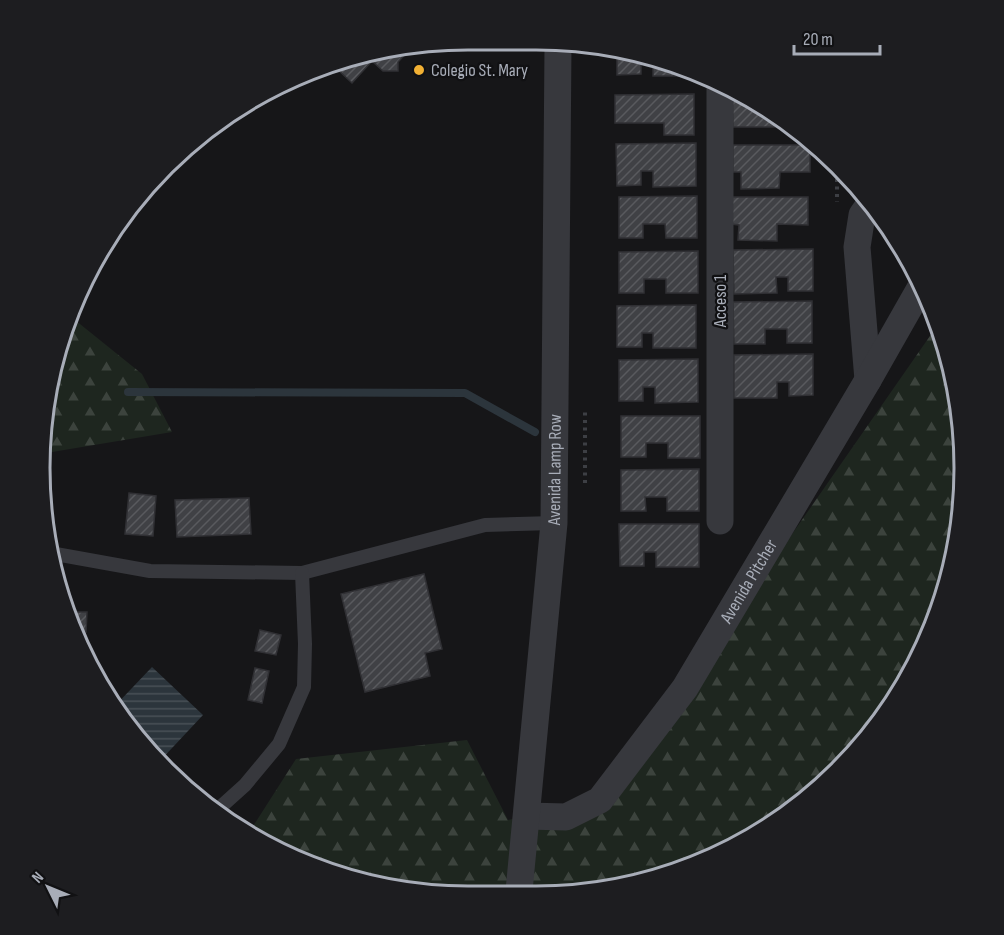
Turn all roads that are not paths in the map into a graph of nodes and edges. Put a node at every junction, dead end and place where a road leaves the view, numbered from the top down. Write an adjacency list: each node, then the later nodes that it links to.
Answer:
1 (558, 50): 7 (street, Avenida Lamp Row)
2 (720, 93): 6 (street, Acceso 1)
3 (865, 210): 5 (street)
4 (917, 295): 5 (street, Avenida Pitcher)
5 (868, 380): 11 (street, Avenida Pitcher)
6 (720, 521)
7 (554, 523): 9 (lane); 11 (street, Avenida Lamp Row)
8 (59, 555): 9 (lane)
9 (302, 573): 10 (lane)
10 (222, 806)
11 (527, 816): 12 (street, Avenida Lamp Row)
12 (520, 886)

